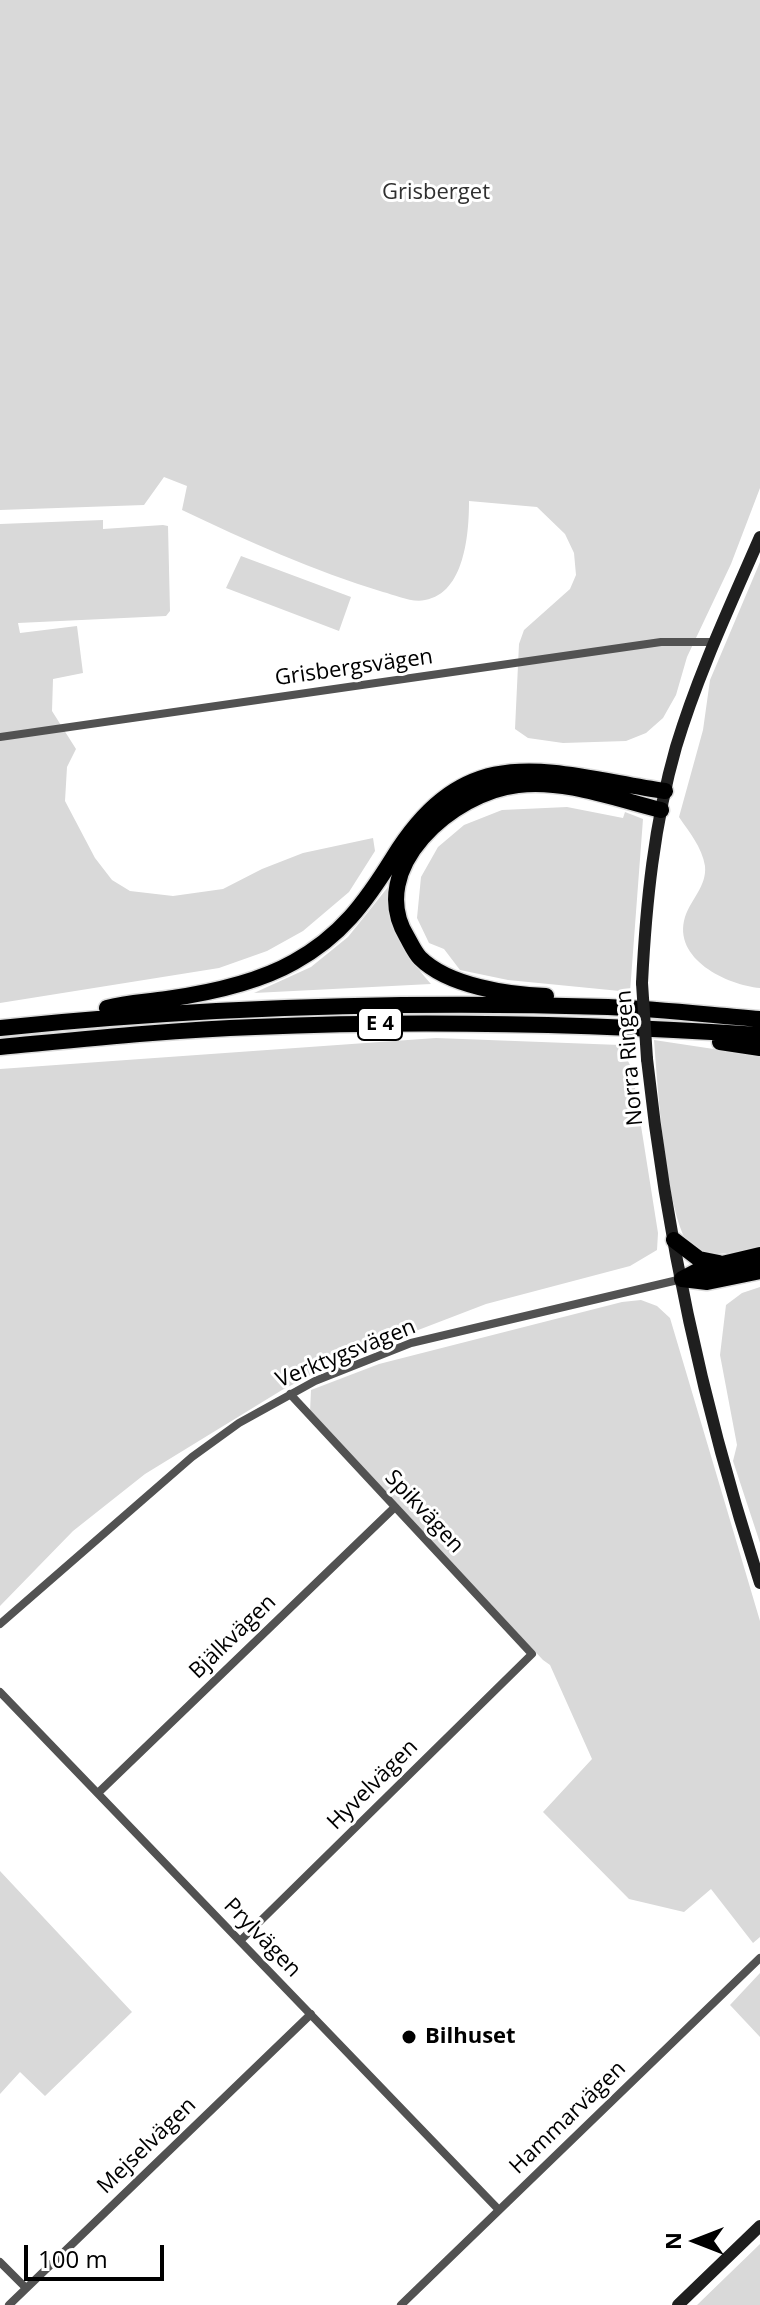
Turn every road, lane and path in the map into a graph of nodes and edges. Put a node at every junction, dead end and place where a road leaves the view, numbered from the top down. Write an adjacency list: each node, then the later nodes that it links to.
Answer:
1 (760, 537): 2 (main road, Norra Ringen)
2 (714, 642): 3 (street, Grisbergsvägen); 4 (main road, Norra Ringen)
3 (0, 737)
4 (665, 791): 5 (main road, Norra Ringen); 8 (highway, E 4)
5 (661, 810): 6 (highway, E 4); 14 (main road, Norra Ringen, bridge)
6 (610, 1007): 7 (highway, E 4); 8 (highway, E 4)
7 (760, 1019)
8 (51, 1022): 9 (highway, E 4)
9 (0, 1028)
10 (672, 1031): 11 (highway, E 4); 12 (highway, E 4); 13 (highway, E 4)
11 (760, 1035)
12 (0, 1047)
13 (760, 1048)
14 (674, 1240): 16 (highway); 18 (main road, Norra Ringen)
15 (760, 1255): 16 (highway)
16 (720, 1264): 18 (highway)
17 (760, 1271): 18 (highway)
18 (682, 1279): 19 (street, Verktygsvägen); 21 (main road, Norra Ringen)
19 (290, 1394): 20 (street, Spikvägen); 22 (street, Verktygsvägen)
20 (395, 1507): 23 (street, Spikvägen); 25 (street, Bjälkvägen)
21 (760, 1583)
22 (0, 1624)
23 (532, 1654): 26 (street, Hyvelvägen)
24 (0, 1692): 25 (street, Prylvägen)
25 (98, 1793): 26 (street, Prylvägen)
26 (240, 1941): 28 (street, Prylvägen)
27 (760, 1958): 29 (street, Hammarvägen)
28 (311, 2014): 29 (street, Prylvägen); 32 (street, Mejselvägen)
29 (499, 2210): 34 (street, Hammarvägen)
30 (760, 2226): 35 (main road)
31 (0, 2262): 32 (street)
32 (26, 2288): 33 (street, Mejselvägen)
33 (9, 2305)
34 (401, 2305)
35 (678, 2305)

